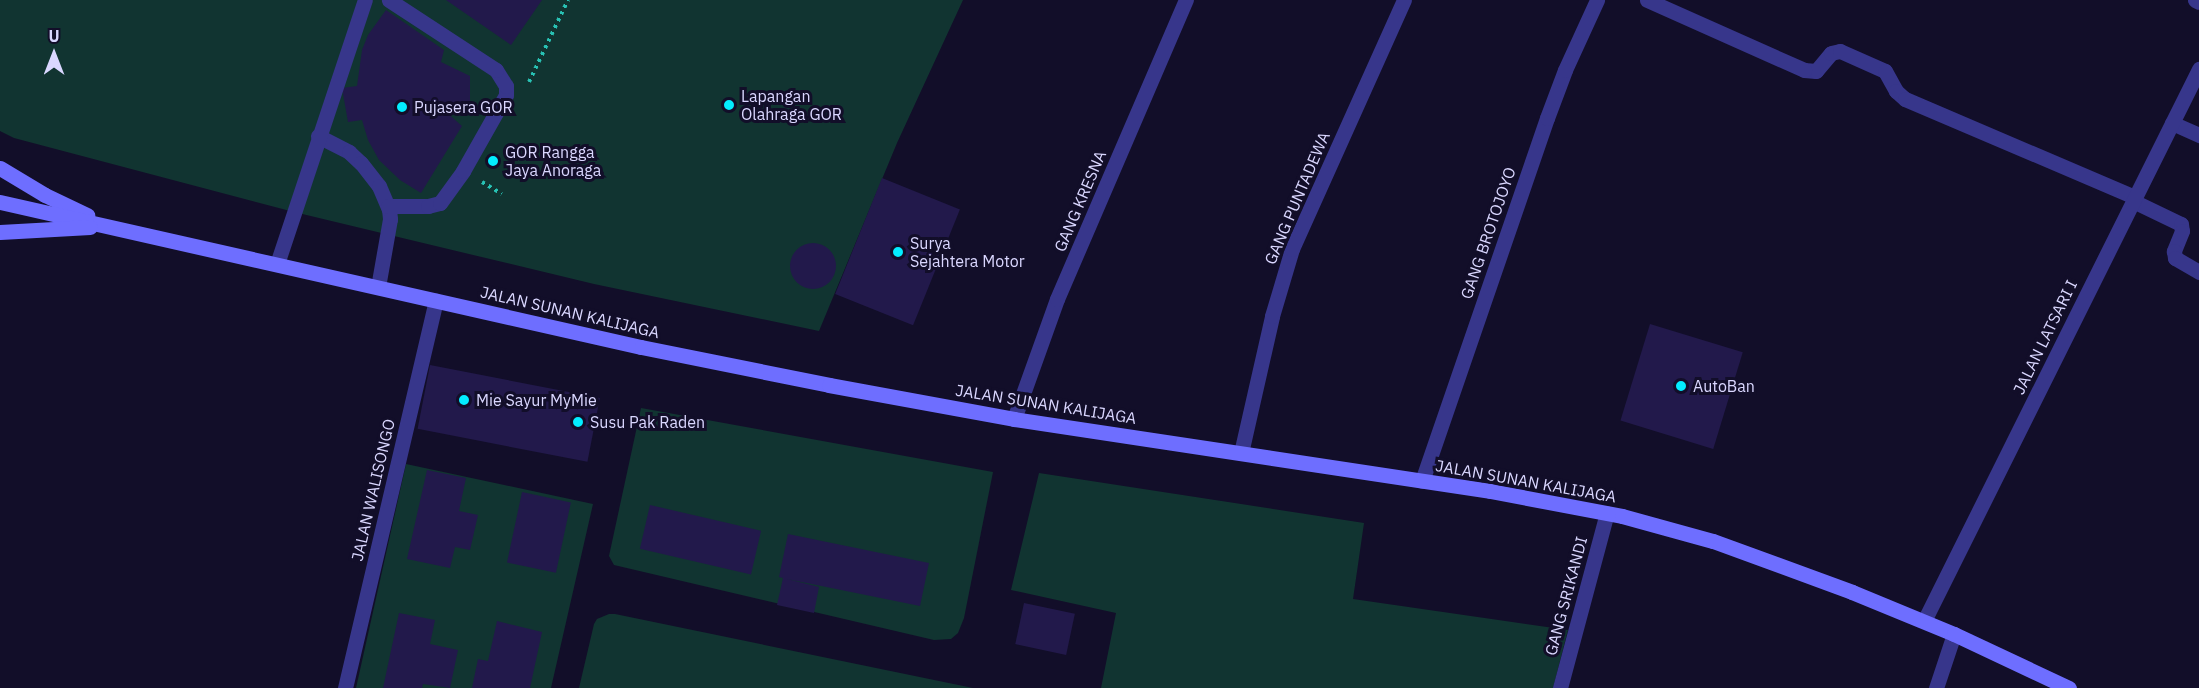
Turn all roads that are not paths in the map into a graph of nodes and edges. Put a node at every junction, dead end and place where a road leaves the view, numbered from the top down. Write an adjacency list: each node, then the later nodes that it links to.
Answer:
1 (365, 0): 12 (street)
2 (389, 0): 16 (street)
3 (1186, 0): 23 (street, GANG KRESNA)
4 (1404, 0): 24 (street, GANG PUNTADEWA)
5 (1597, 0): 25 (street, GANG BROTOJOYO)
6 (1647, 0): 14 (street)
7 (2195, 0): 8 (street)
8 (2199, 2)
9 (2199, 69): 10 (street, JALAN LATSARI I)
10 (2172, 123): 11 (street); 14 (street, JALAN LATSARI I)
11 (2199, 135)
12 (318, 136): 16 (street); 19 (street)
13 (0, 168): 17 (main road)
14 (2134, 199): 20 (street); 27 (street, JALAN LATSARI I)
15 (0, 202): 17 (main road, JALAN SUNAN KALIJAGA)
16 (388, 206): 21 (street)
17 (111, 226): 18 (main road); 19 (main road, JALAN SUNAN KALIJAGA)
18 (0, 232)
19 (277, 264): 21 (main road, JALAN SUNAN KALIJAGA)
20 (2199, 272)
21 (378, 286): 22 (main road, JALAN SUNAN KALIJAGA)
22 (436, 301): 23 (main road, JALAN SUNAN KALIJAGA); 29 (street, JALAN WALISONGO)
23 (1014, 419): 24 (main road, JALAN SUNAN KALIJAGA)
24 (1241, 453): 25 (main road, JALAN SUNAN KALIJAGA)
25 (1422, 480): 26 (main road, JALAN SUNAN KALIJAGA)
26 (1607, 513): 27 (main road, JALAN SUNAN KALIJAGA); 30 (street, GANG SRIKANDI)
27 (1924, 621): 28 (main road, JALAN SUNAN KALIJAGA)
28 (1954, 634): 31 (street); 32 (main road, JALAN SUNAN KALIJAGA)
29 (345, 688)
30 (1560, 688)
31 (1936, 688)
32 (2069, 688)

